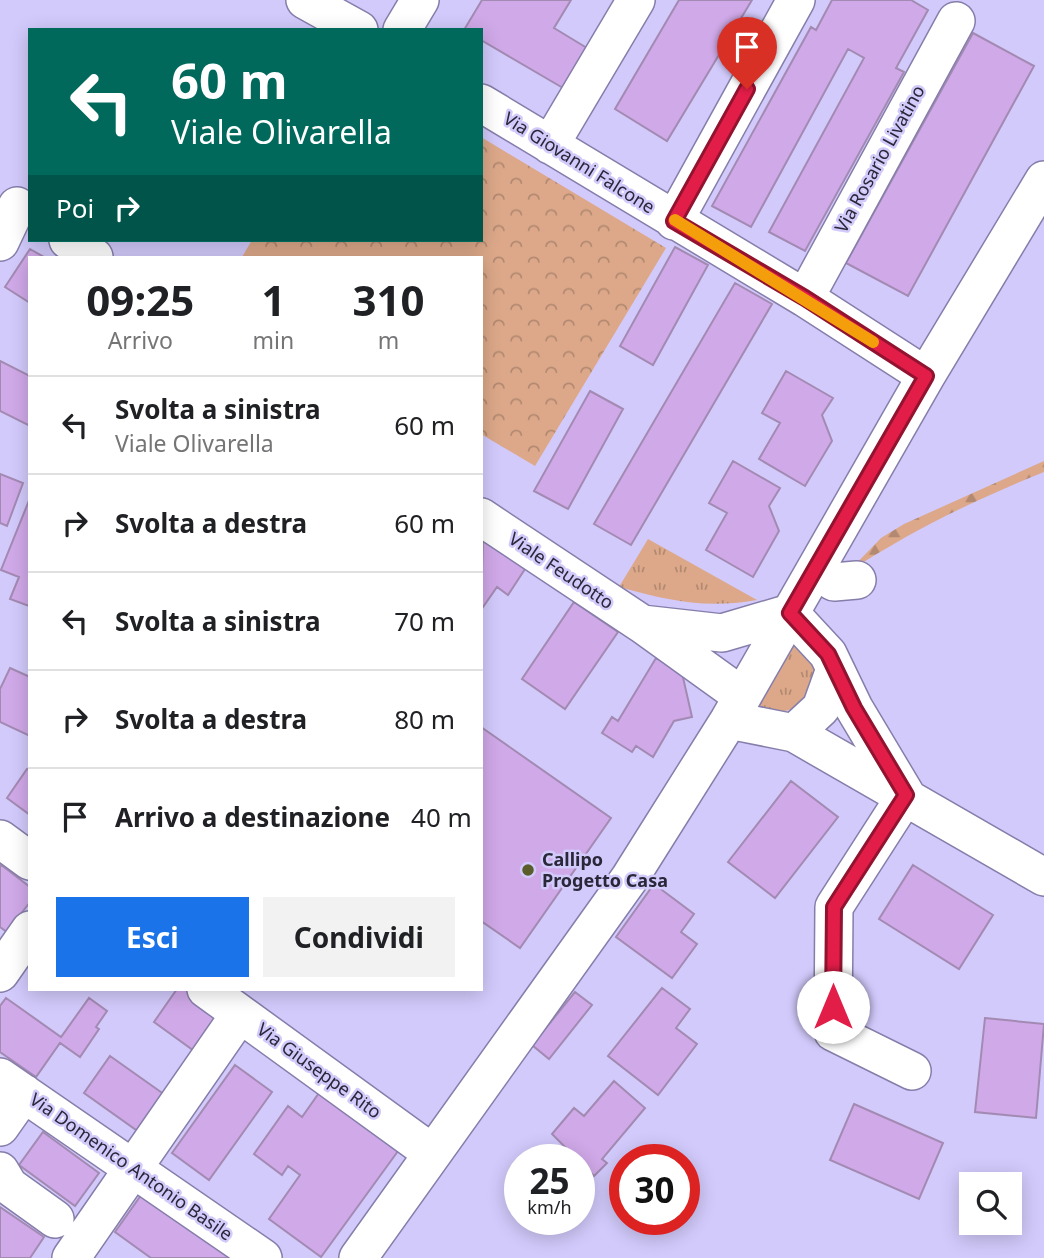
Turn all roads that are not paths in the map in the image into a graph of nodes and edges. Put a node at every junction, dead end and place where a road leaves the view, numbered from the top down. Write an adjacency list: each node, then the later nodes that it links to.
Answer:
1 (305, 0): 6 (street)
2 (420, 0): 7 (street)
3 (636, 0): 9 (street)
4 (796, 0): 12 (street)
5 (956, 20): 16 (street, Via Rosario Livatino)
6 (355, 28)
7 (403, 28)
8 (483, 104): 9 (street, Via Giovanni Falcone)
9 (550, 145): 12 (street, Via Giovanni Falcone)
10 (1044, 180): 17 (street)
11 (16, 205): 13 (street)
12 (674, 221): 16 (street, Via Giovanni Falcone)
13 (0, 242)
14 (71, 242): 15 (street)
15 (92, 256)
16 (805, 298): 17 (street, Via Giovanni Falcone)
17 (926, 376): 19 (street)
18 (483, 518): 22 (street, Viale Feudotto)
19 (814, 570): 20 (street); 21 (street)
20 (857, 580)
21 (790, 613): 22 (street); 23 (street); 24 (street)
22 (653, 633): 24 (street, Viale Feudotto)
23 (835, 669): 25 (street); 26 (street)
24 (743, 695): 25 (street); 37 (street)
25 (794, 733): 26 (street)
26 (906, 795): 29 (street); 34 (street)
27 (0, 839): 28 (street)
28 (28, 860)
29 (1044, 877)
30 (28, 933): 31 (street)
31 (0, 973)
32 (209, 991): 33 (street, Via Giuseppe Rito)
33 (240, 1014): 37 (street, Via Giuseppe Rito); 38 (street)
34 (912, 1071)
35 (12, 1085): 36 (street); 38 (street, Via Domenico Antonio Basile)
36 (0, 1128)
37 (432, 1153): 43 (street)
38 (134, 1169): 41 (street); 42 (street, Via Domenico Antonio Basile)
39 (0, 1171): 40 (street)
40 (55, 1219)
41 (71, 1258)
42 (263, 1258)
43 (358, 1258)

